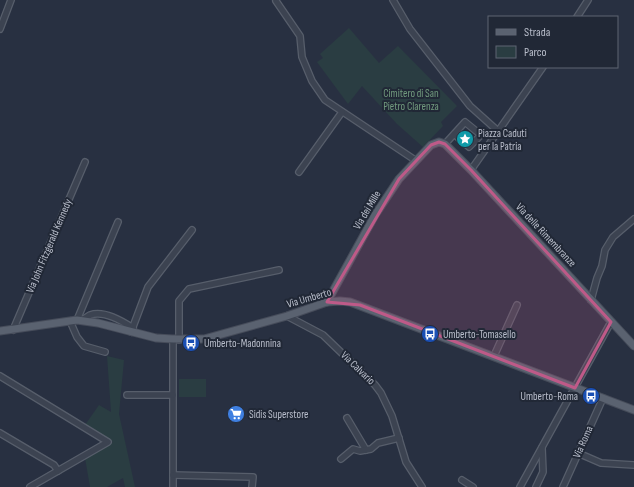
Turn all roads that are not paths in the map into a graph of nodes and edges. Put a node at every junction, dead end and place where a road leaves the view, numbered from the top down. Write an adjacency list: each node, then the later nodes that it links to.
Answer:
1 (10, 0): 6 (street)
2 (393, 0): 9 (street)
3 (588, 0): 5 (street)
4 (276, 1): 8 (street)
5 (578, 16)
6 (0, 29)
7 (542, 68): 9 (street)
8 (342, 112): 12 (street); 15 (street)
9 (499, 132): 14 (street)
10 (454, 134): 10 (street); 11 (street)
11 (442, 143): 12 (main road, Via dei Mille); 14 (main road, Via delle Rimembranze)
12 (416, 160): 21 (main road, Via dei Mille)
13 (85, 162): 28 (street, Via John Fitzgerald Kennedy)
14 (471, 170): 20 (main road, Via delle Rimembranze)
15 (299, 172)
16 (634, 219): 20 (street)
17 (118, 222): 25 (street)
18 (192, 230): 29 (street)
19 (279, 270): 31 (street)
20 (591, 300): 26 (main road, Via delle Rimembranze)
21 (327, 302): 23 (main road, Via Umberto); 34 (main road, Via Umberto)
22 (517, 305): 34 (street)
23 (301, 311): 24 (main road, Via Umberto); 27 (street)
24 (287, 316): 27 (street, Via Calvario); 31 (main road, Via Umberto)
25 (76, 320): 28 (main road, Via Umberto); 29 (main road, Via Umberto); 33 (street)
26 (612, 322): 32 (main road, Via delle Rimembranze); 36 (street)
27 (303, 324): 43 (street, Via Calvario)
28 (13, 330): 30 (main road, Via Umberto)
29 (132, 330): 31 (main road, Via Umberto)
30 (0, 331)
31 (176, 340): 38 (street)
32 (634, 346)
33 (105, 352)
34 (494, 356): 36 (main road, Via Umberto)
35 (0, 376): 49 (street)
36 (575, 388): 39 (main road, Via Umberto); 44 (street)
37 (127, 395): 38 (street)
38 (173, 395): 50 (street)
39 (603, 398): 40 (main road, Via Umberto); 46 (street, Via Roma)
40 (634, 410)
41 (347, 418): 45 (street)
42 (0, 433): 49 (street)
43 (399, 438): 45 (street); 55 (street, Via Calvario)
44 (542, 448): 57 (street); 58 (street)
45 (366, 450): 47 (street)
46 (578, 454): 48 (street); 59 (street, Via Roma)
47 (341, 459)
48 (634, 465)
49 (58, 471): 52 (street)
50 (173, 475): 53 (street); 54 (street)
51 (462, 480): 56 (street)
52 (30, 487)
53 (173, 487)
54 (252, 487)
55 (422, 487)
56 (473, 487)
57 (520, 487)
58 (536, 487)
59 (563, 487)

